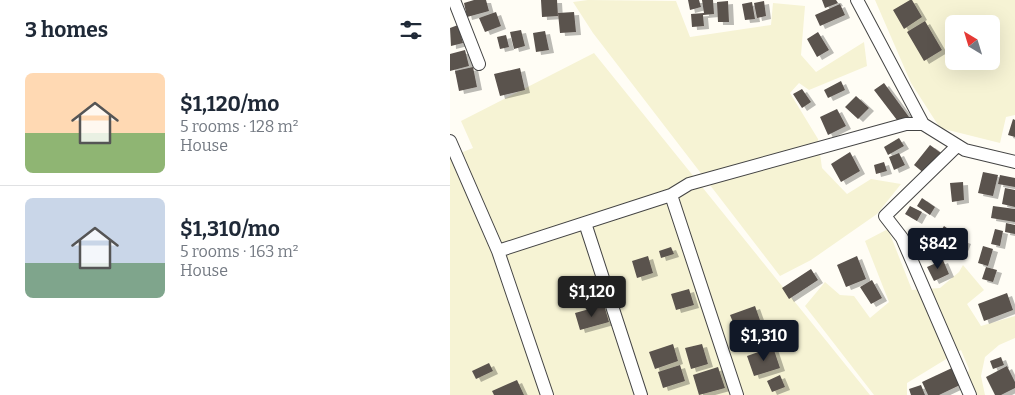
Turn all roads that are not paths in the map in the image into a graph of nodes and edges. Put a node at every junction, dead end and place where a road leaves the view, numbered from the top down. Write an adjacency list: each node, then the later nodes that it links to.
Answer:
1 (454, 0): 3 (street)
2 (857, 0): 4 (street)
3 (479, 64)
4 (923, 124): 6 (street); 8 (street)
5 (450, 140): 10 (street)
6 (957, 146): 7 (street); 14 (street)
7 (1015, 162)
8 (672, 195): 9 (street); 13 (street)
9 (585, 223): 10 (street); 12 (street)
10 (498, 251): 11 (street)
11 (547, 395)
12 (641, 395)
13 (737, 395)
14 (970, 395)

